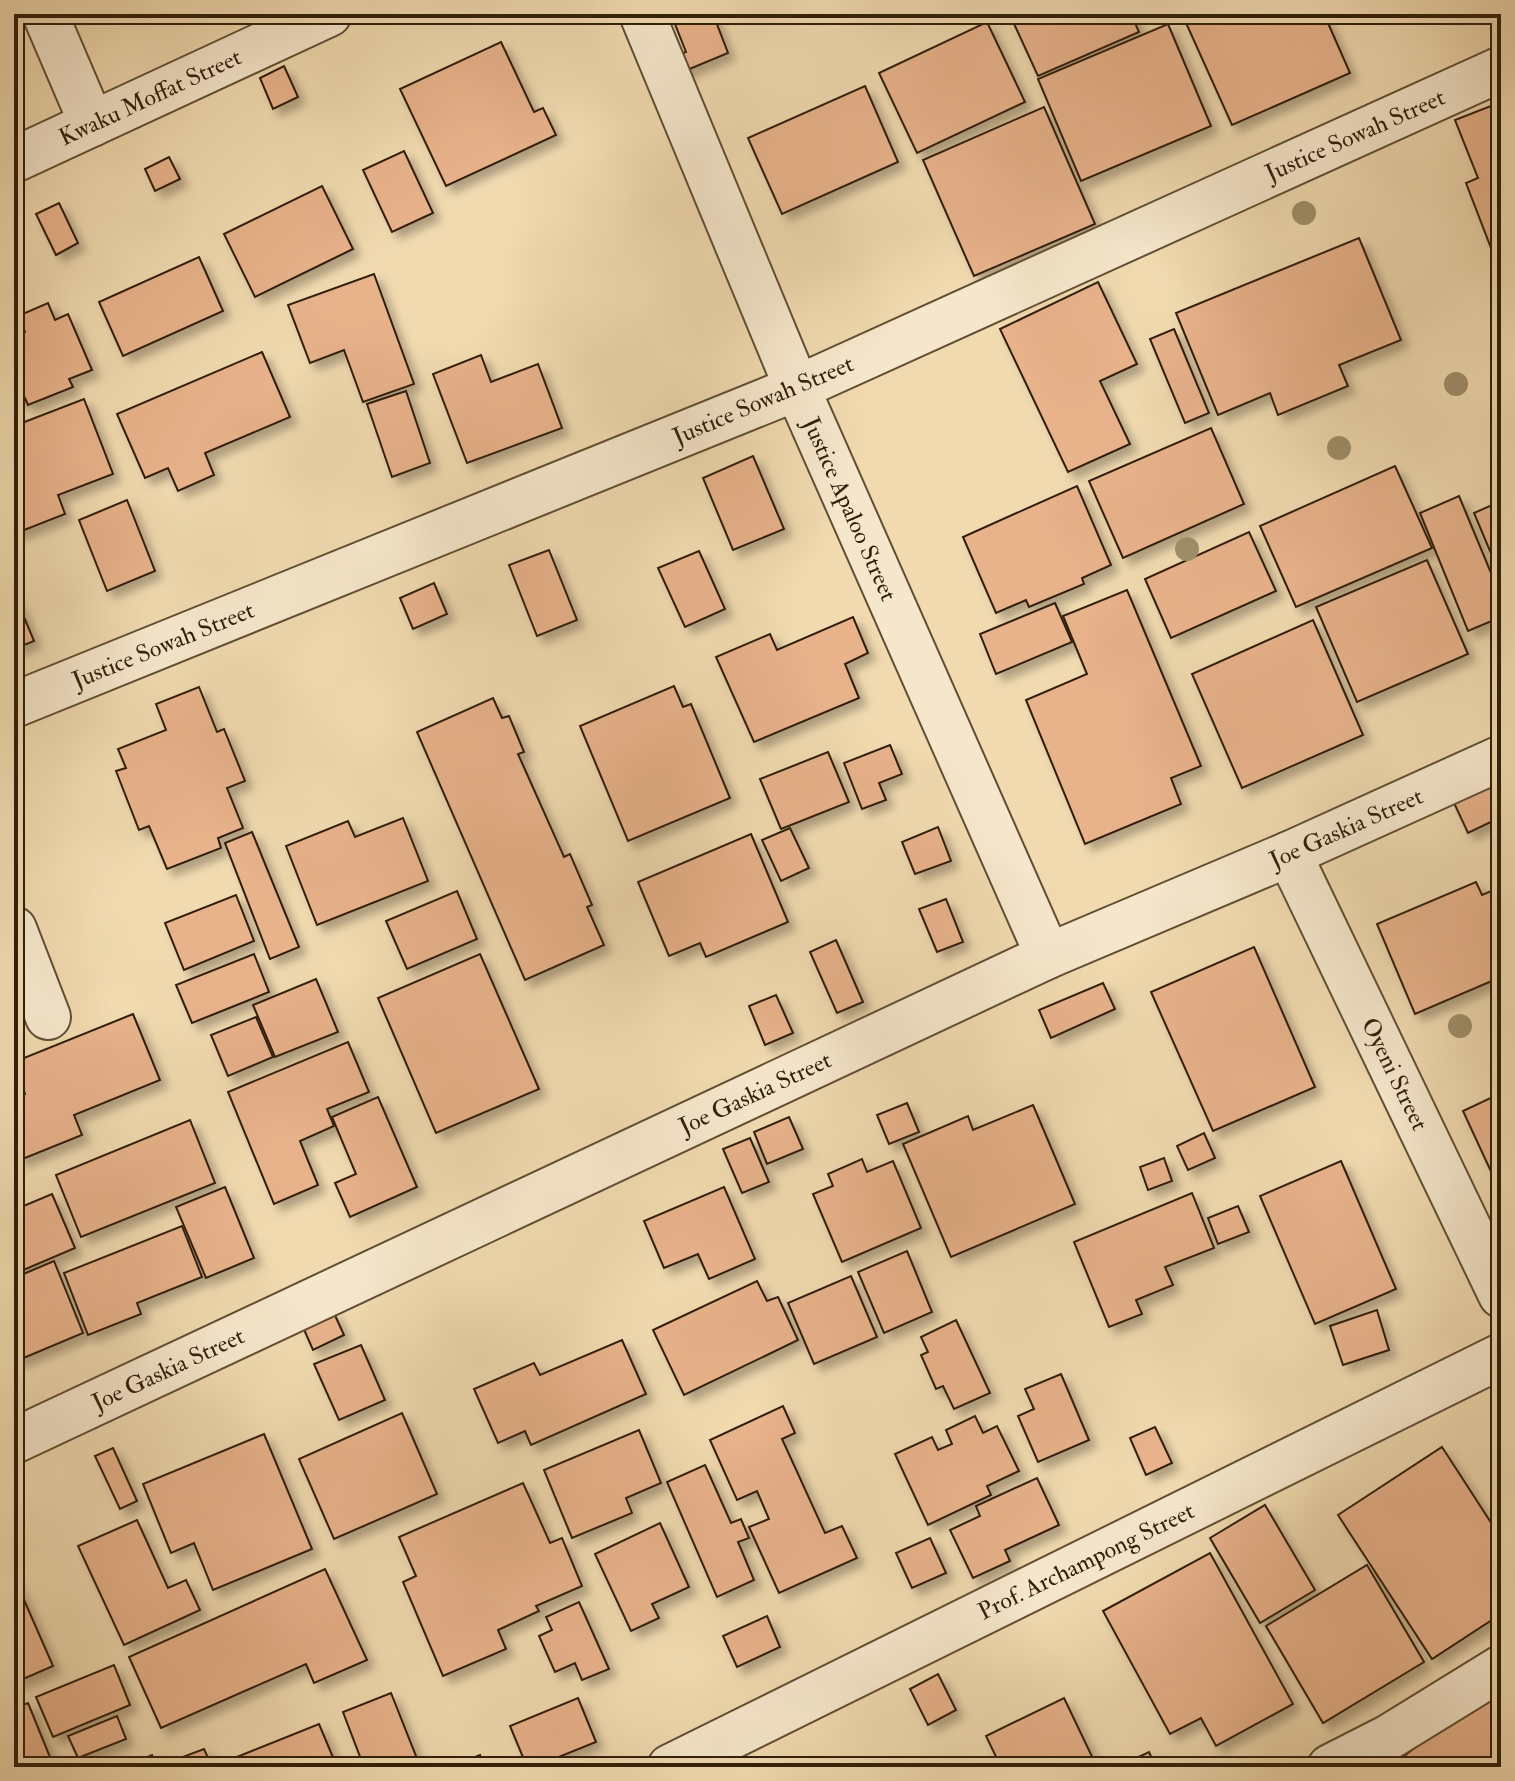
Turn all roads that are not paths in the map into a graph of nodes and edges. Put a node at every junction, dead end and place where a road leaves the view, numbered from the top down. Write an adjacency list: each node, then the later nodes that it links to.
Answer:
1 (45, 14): 5 (street)
2 (329, 14): 5 (street, Kwaku Moffat Street)
3 (642, 14): 7 (street, Justice Apaloo Street)
4 (1501, 69): 7 (street, Justice Sowah Street)
5 (92, 124): 6 (street, Kwaku Moffat Street)
6 (14, 160)
7 (797, 388): 8 (street, Justice Sowah Street); 12 (street, Justice Apaloo Street)
8 (14, 705)
9 (1501, 758): 10 (street, Joe Gaskia Street)
10 (1289, 854): 12 (street, Joe Gaskia Street); 14 (street, Oyeni Street)
11 (14, 929): 13 (street)
12 (1048, 956): 16 (street, Joe Gaskia Street)
13 (48, 1017)
14 (1501, 1295)
15 (1501, 1356): 18 (street, Prof. Archampong Street)
16 (14, 1441)
17 (1501, 1668): 20 (street)
18 (737, 1752): 19 (street, Prof. Archampong Street)
19 (670, 1767)
20 (1330, 1767)

